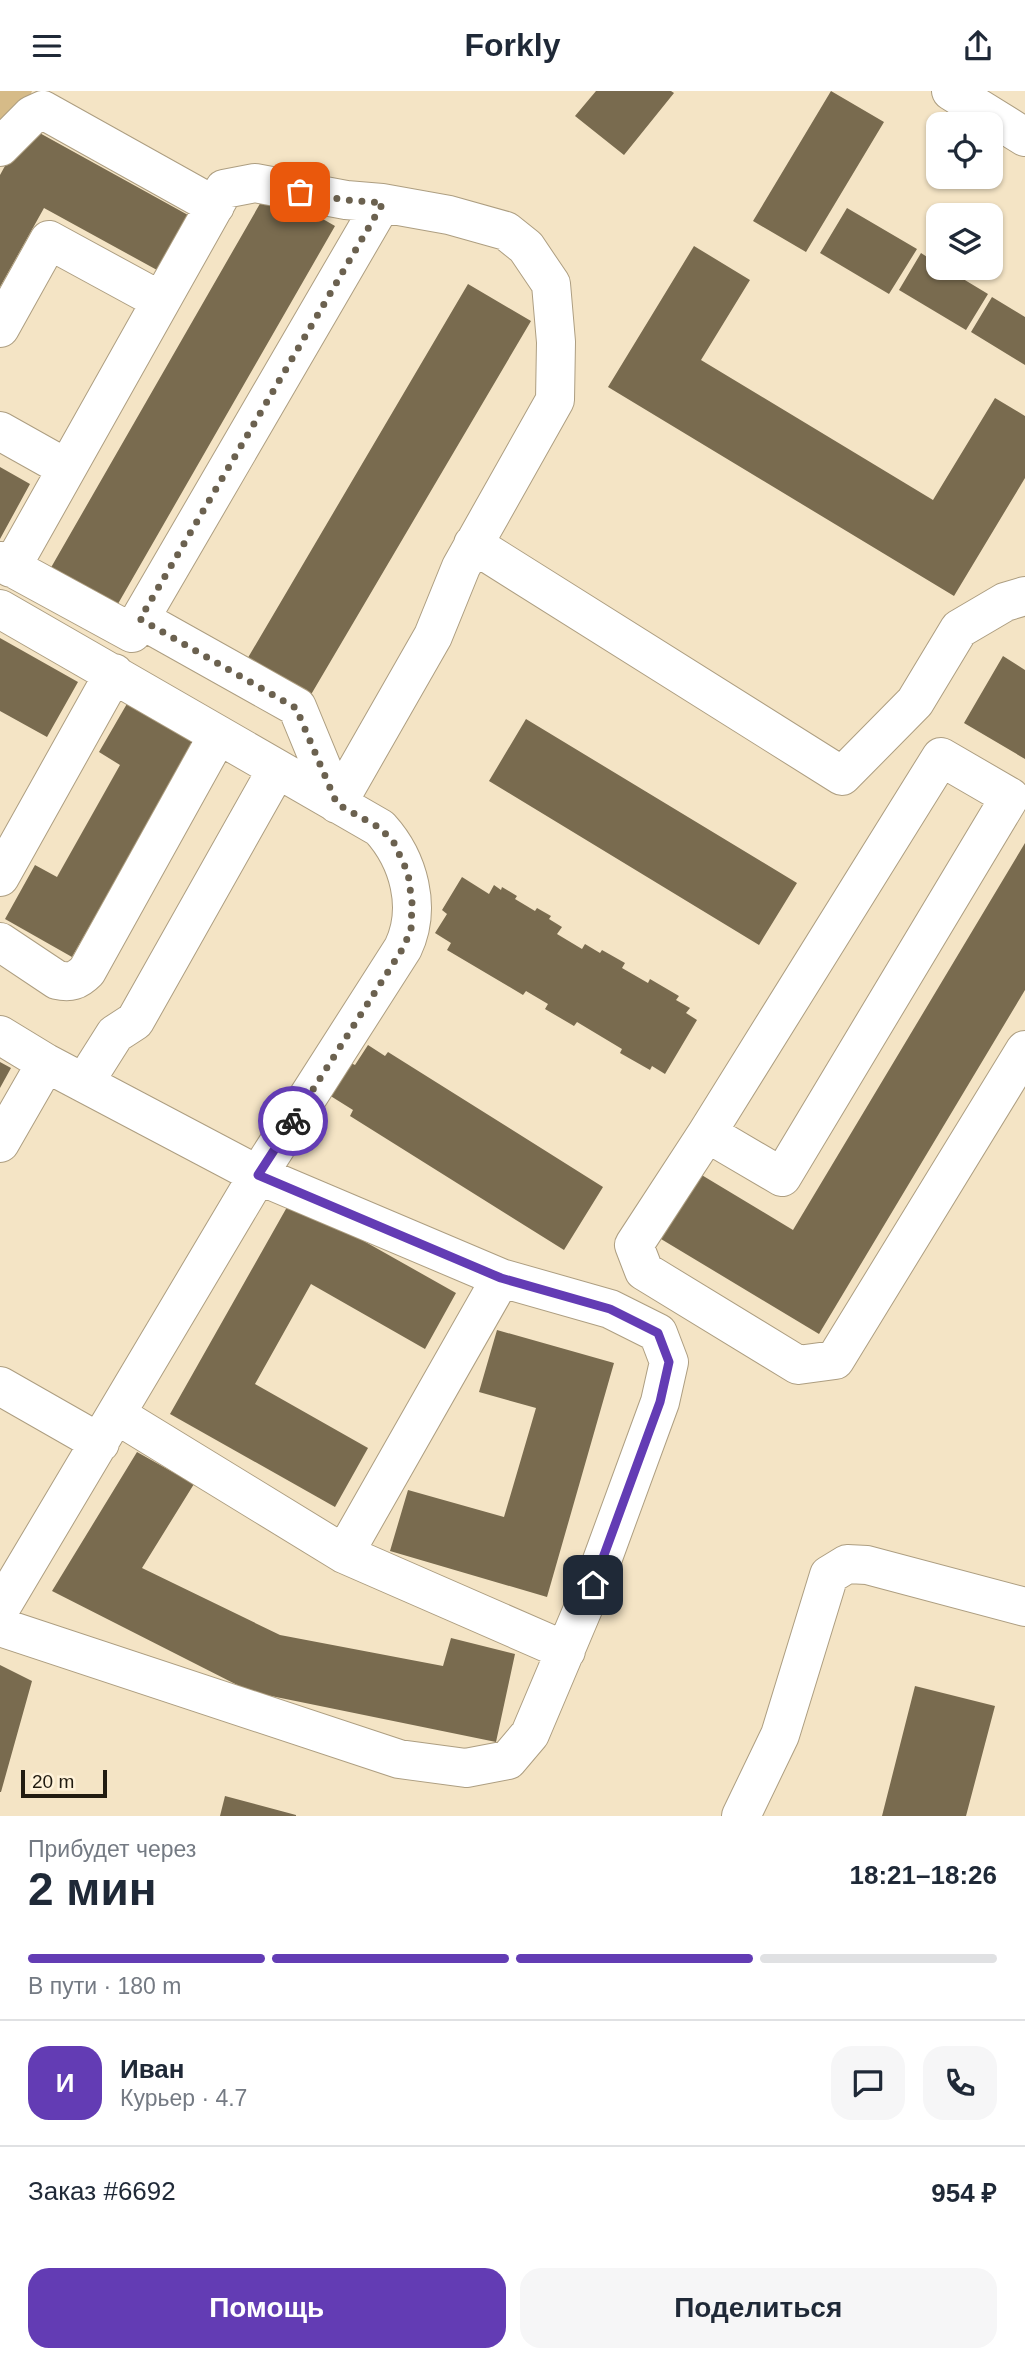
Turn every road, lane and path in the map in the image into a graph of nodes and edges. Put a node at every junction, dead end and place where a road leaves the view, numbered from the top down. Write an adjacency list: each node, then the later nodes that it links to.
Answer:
1 (951, 91): 2 (street)
2 (1025, 137)
3 (0, 147): 5 (street)
4 (383, 203): 5 (street); 10 (street); 14 (street)
5 (215, 206): 6 (street)
6 (161, 301): 7 (street); 9 (street)
7 (0, 328)
8 (0, 431): 9 (street)
9 (66, 468): 11 (street)
10 (473, 544): 16 (street); 20 (street)
11 (5, 564): 14 (street)
12 (1025, 596): 16 (street)
13 (0, 609): 15 (street)
14 (140, 619): 20 (street)
15 (114, 673): 17 (street); 21 (street)
16 (915, 702): 18 (street)
17 (218, 735): 19 (street); 22 (street)
18 (941, 757): 27 (street); 27 (street)
19 (277, 769): 20 (street); 26 (street)
20 (337, 804): 29 (street)
21 (0, 877)
22 (0, 942)
23 (0, 1035): 25 (street)
24 (1025, 1050): 27 (street)
25 (46, 1063): 26 (street); 28 (street)
26 (84, 1083): 29 (street)
27 (708, 1133)
28 (0, 1143)
29 (258, 1175): 30 (street); 32 (street)
30 (501, 1278): 33 (street); 37 (street)
31 (0, 1386): 32 (street)
32 (109, 1429): 33 (street); 35 (street)
33 (344, 1554): 37 (street)
34 (1025, 1607): 38 (street)
35 (0, 1609)
36 (0, 1627): 37 (street)
37 (565, 1651)
38 (741, 1816)

